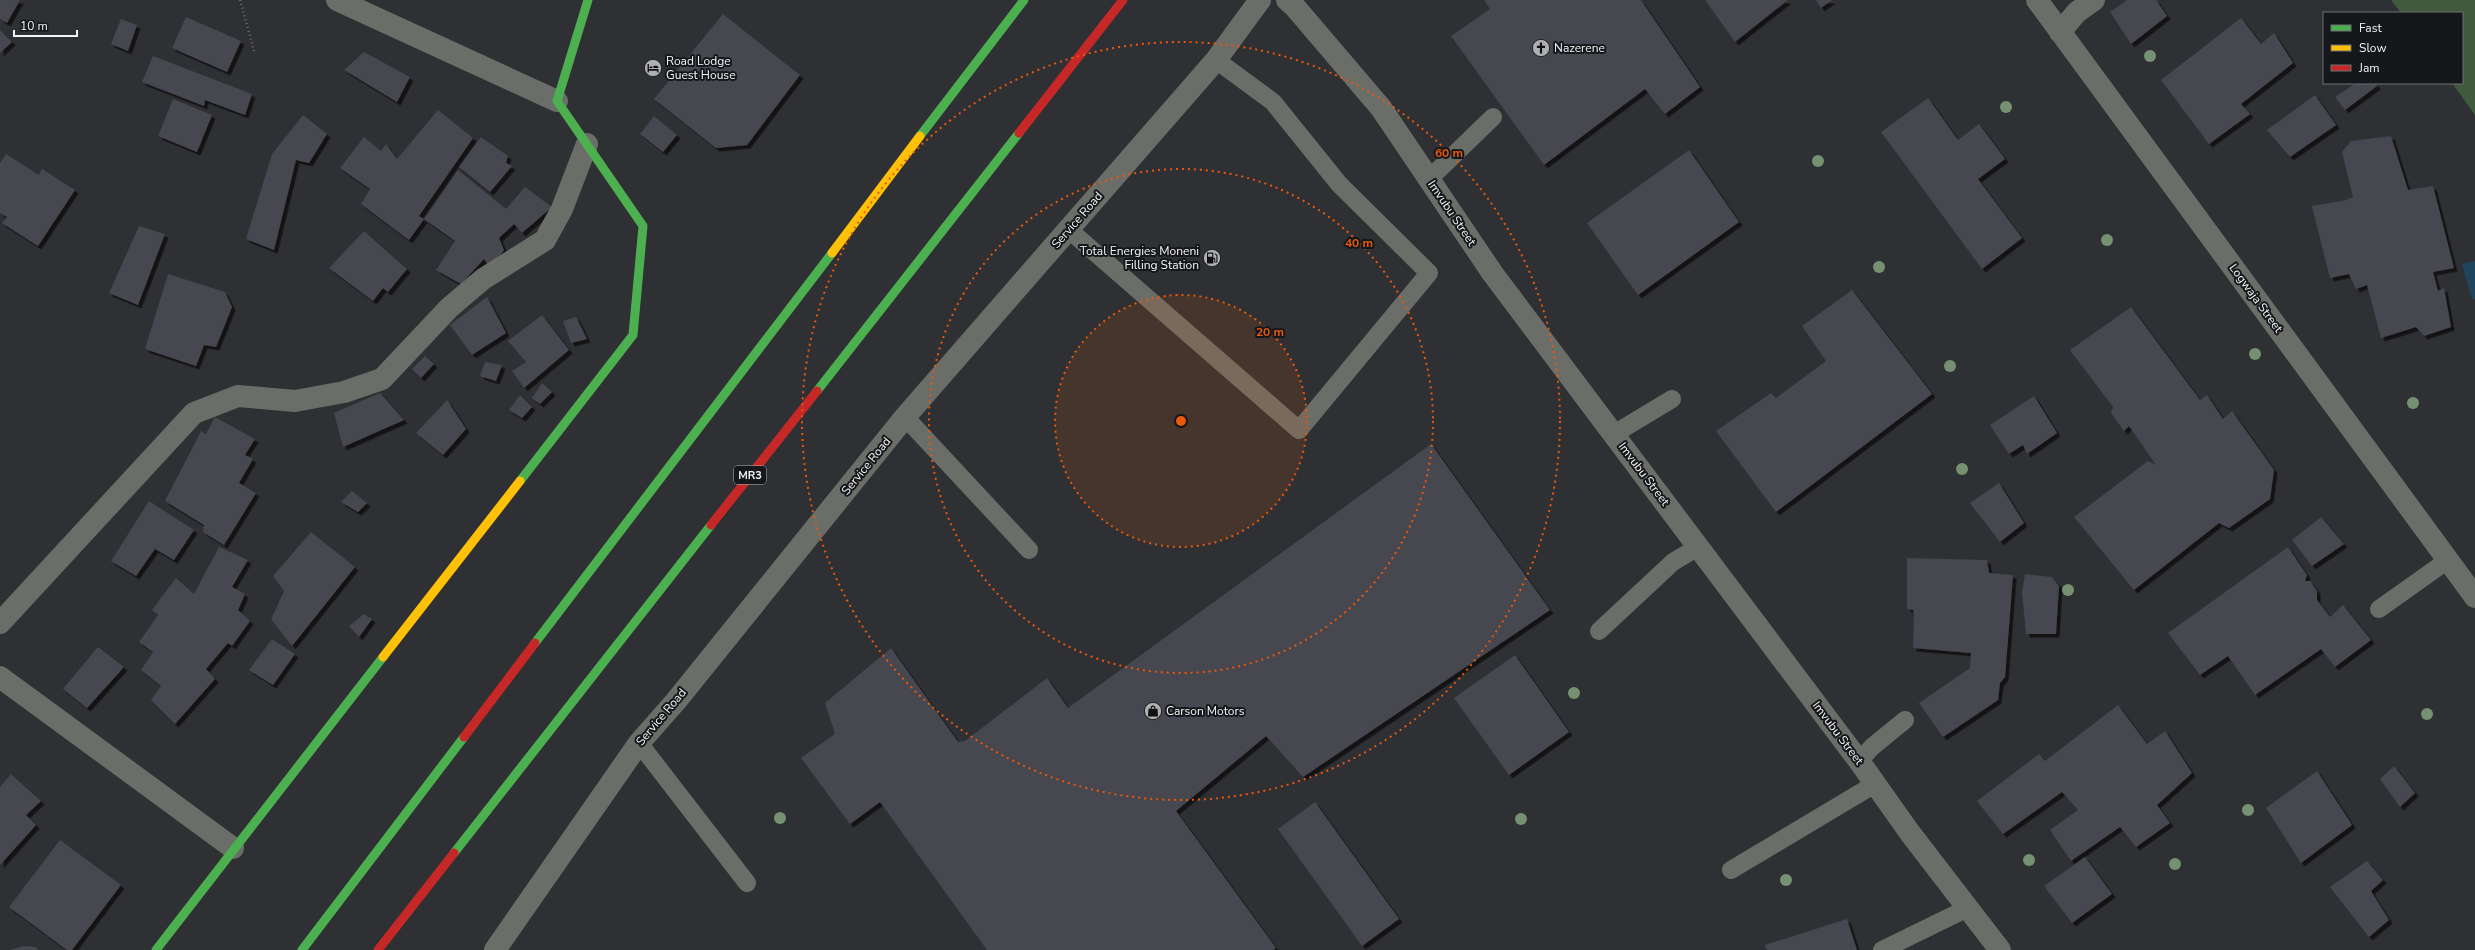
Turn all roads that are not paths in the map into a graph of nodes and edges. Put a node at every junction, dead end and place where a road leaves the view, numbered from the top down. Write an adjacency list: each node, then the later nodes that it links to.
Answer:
1 (337, 0): 11 (street)
2 (588, 0): 11 (main road)
3 (1024, 0): 36 (main road)
4 (1123, 0): 37 (main road, MR3)
5 (1260, 0): 10 (street, Service Road)
6 (1286, 0): 14 (street, Imvubu Street)
7 (2037, 0): 9 (street, Logwaja Street)
8 (2094, 0): 9 (street)
9 (2060, 32): 21 (street, Logwaja Street)
10 (1216, 60): 15 (street, Service Road); 15 (lane)
11 (557, 101): 13 (main road)
12 (1493, 117): 14 (lane)
13 (587, 144): 24 (street); 31 (main road)
14 (1429, 179): 18 (street, Imvubu Street)
15 (1068, 229): 17 (street, Service Road)
16 (1672, 399): 18 (lane)
17 (906, 417): 20 (lane); 28 (street, Service Road)
18 (1614, 434): 19 (street, Imvubu Street)
19 (1698, 547): 25 (lane); 29 (street, Imvubu Street)
20 (1029, 550)
21 (2448, 560): 22 (street, Logwaja Street); 23 (lane)
22 (2475, 597)
23 (2379, 609)
24 (0, 623)
25 (1599, 631)
26 (0, 677): 31 (street)
27 (1905, 720): 29 (lane)
28 (639, 743): 33 (lane); 38 (street, Service Road)
29 (1859, 761): 30 (street, Imvubu Street)
30 (1875, 784): 32 (lane); 34 (street, Imvubu Street)
31 (233, 848): 35 (main road)
32 (1731, 870)
33 (747, 883)
34 (1968, 908): 39 (lane); 40 (street, Imvubu Street)
35 (156, 950)
36 (302, 950)
37 (378, 950)
38 (495, 950)
39 (1882, 950)
40 (2000, 950)

